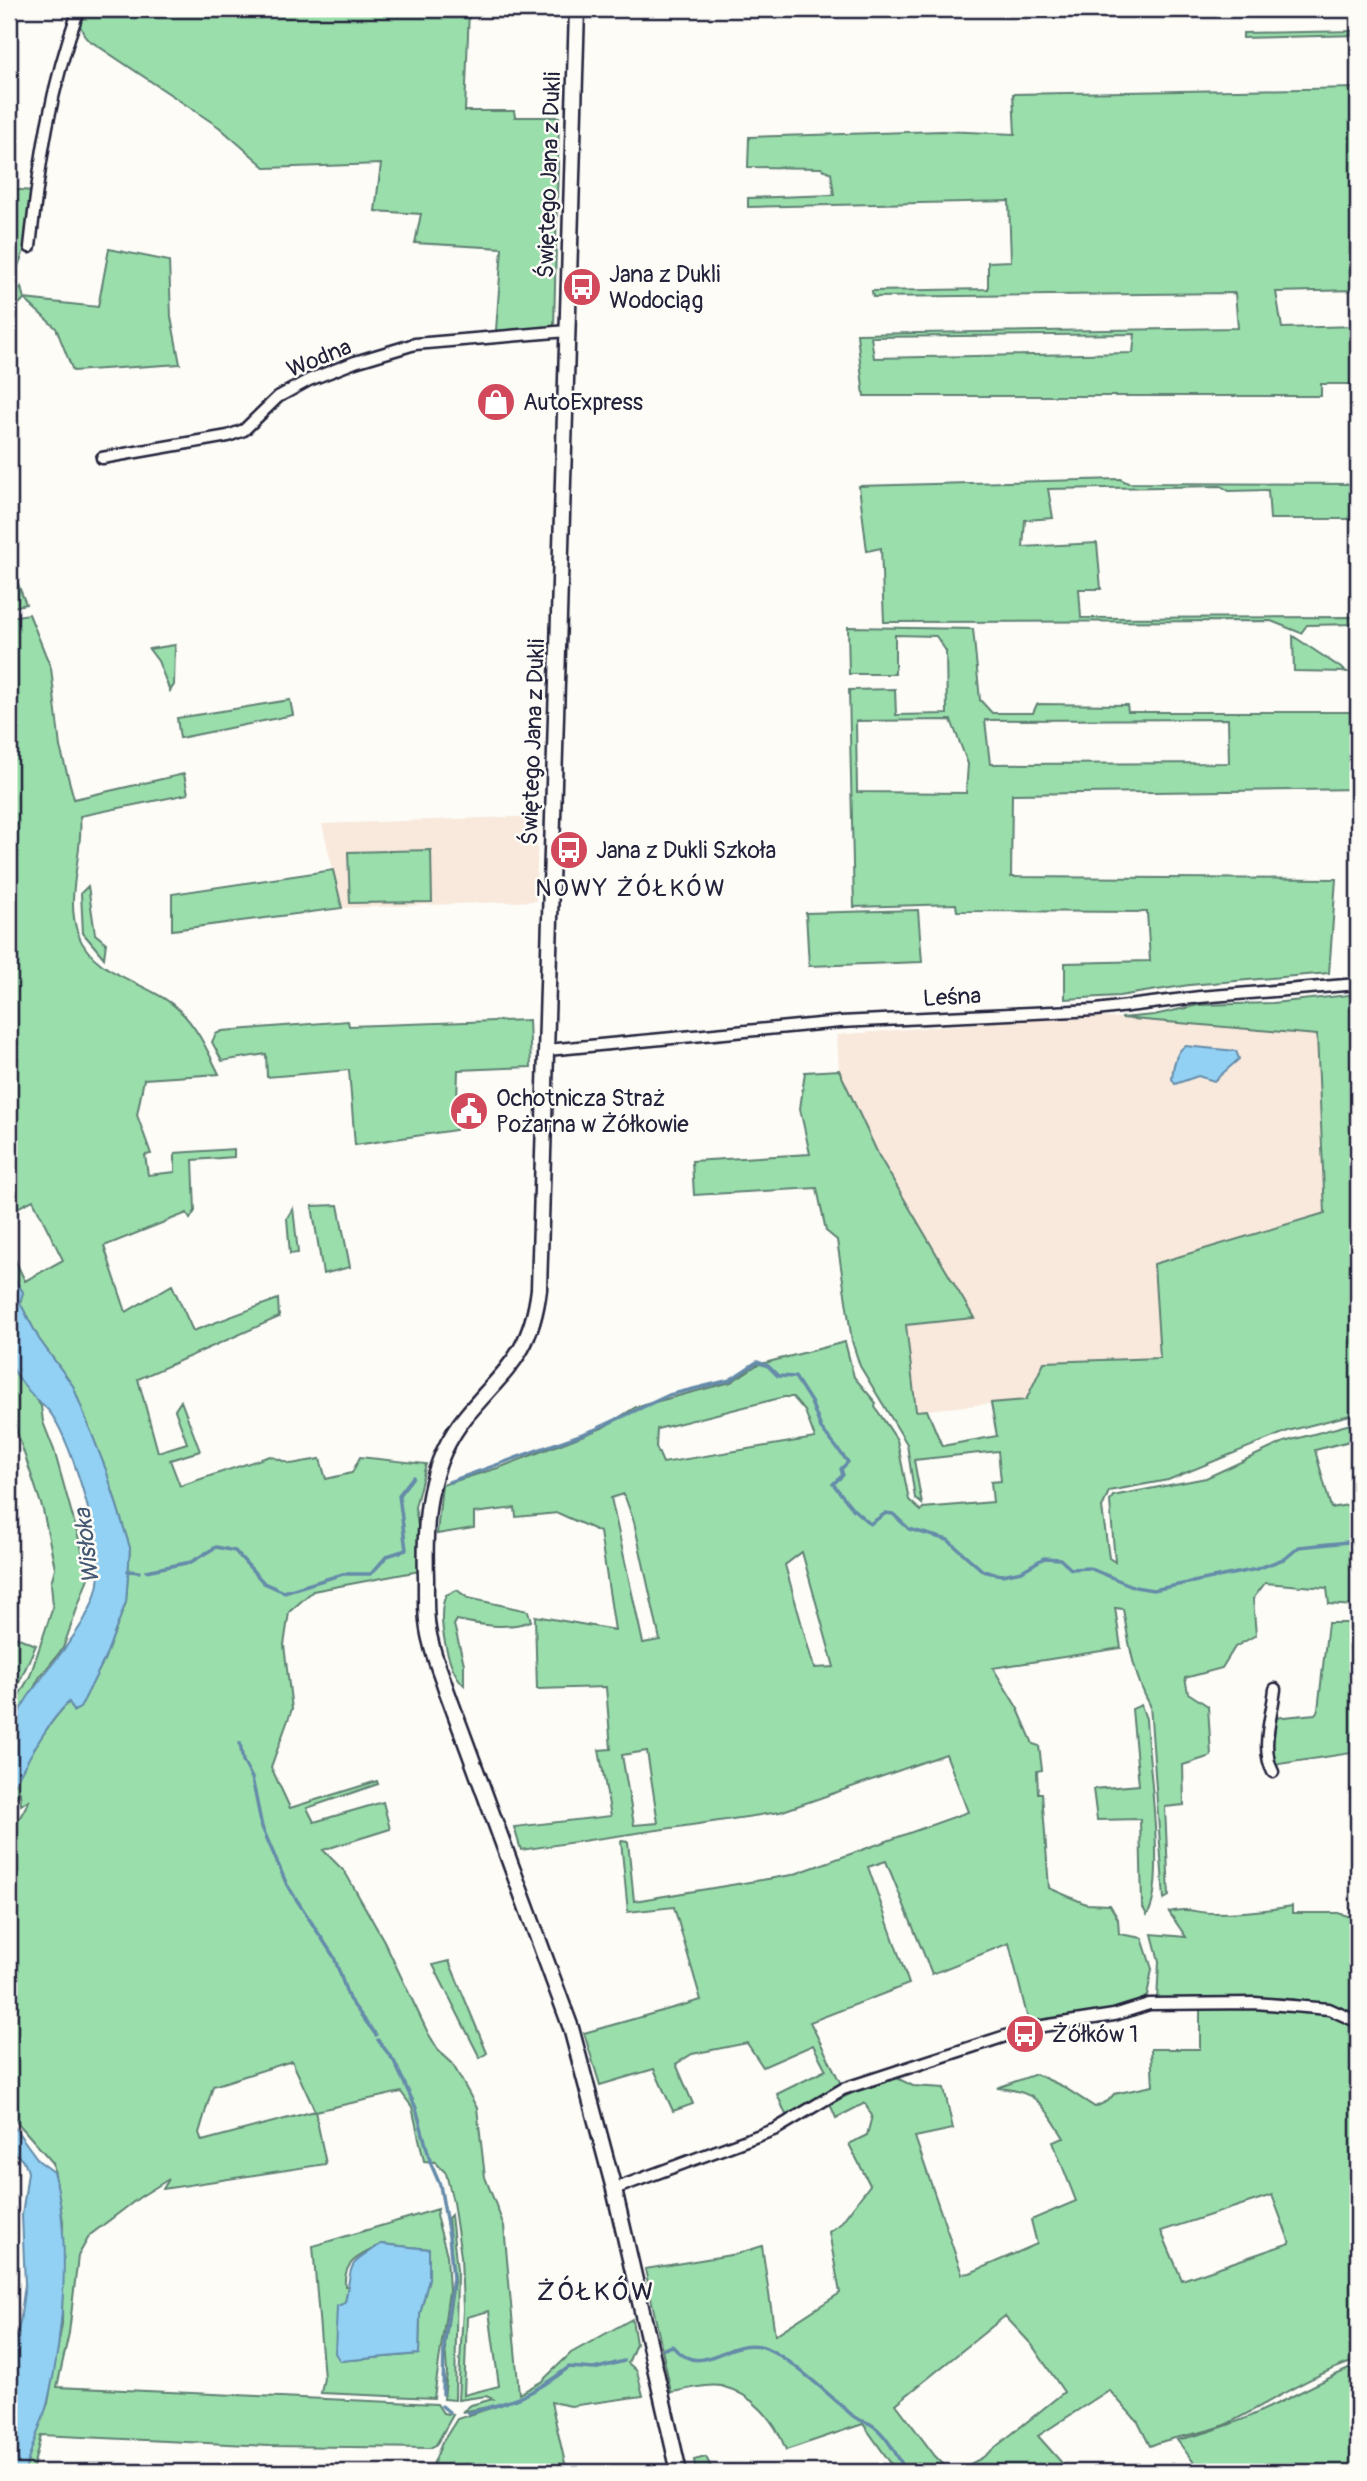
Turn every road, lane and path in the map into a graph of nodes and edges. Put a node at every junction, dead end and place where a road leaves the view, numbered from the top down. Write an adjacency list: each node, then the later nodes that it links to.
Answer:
1 (79, 9): 3 (street)
2 (577, 9): 4 (main road, Świętego Jana z Dukli)
3 (30, 247)
4 (567, 331): 5 (street, Wodna); 7 (main road, Świętego Jana z Dukli)
5 (102, 458)
6 (1358, 984): 7 (street, Leśna)
7 (547, 1049): 11 (main road, Świętego Jana z Dukli)
8 (1275, 1689): 9 (street)
9 (1273, 1772)
10 (1358, 2022): 11 (street)
11 (614, 2189): 12 (main road, Świętego Jana z Dukli)
12 (679, 2472)

